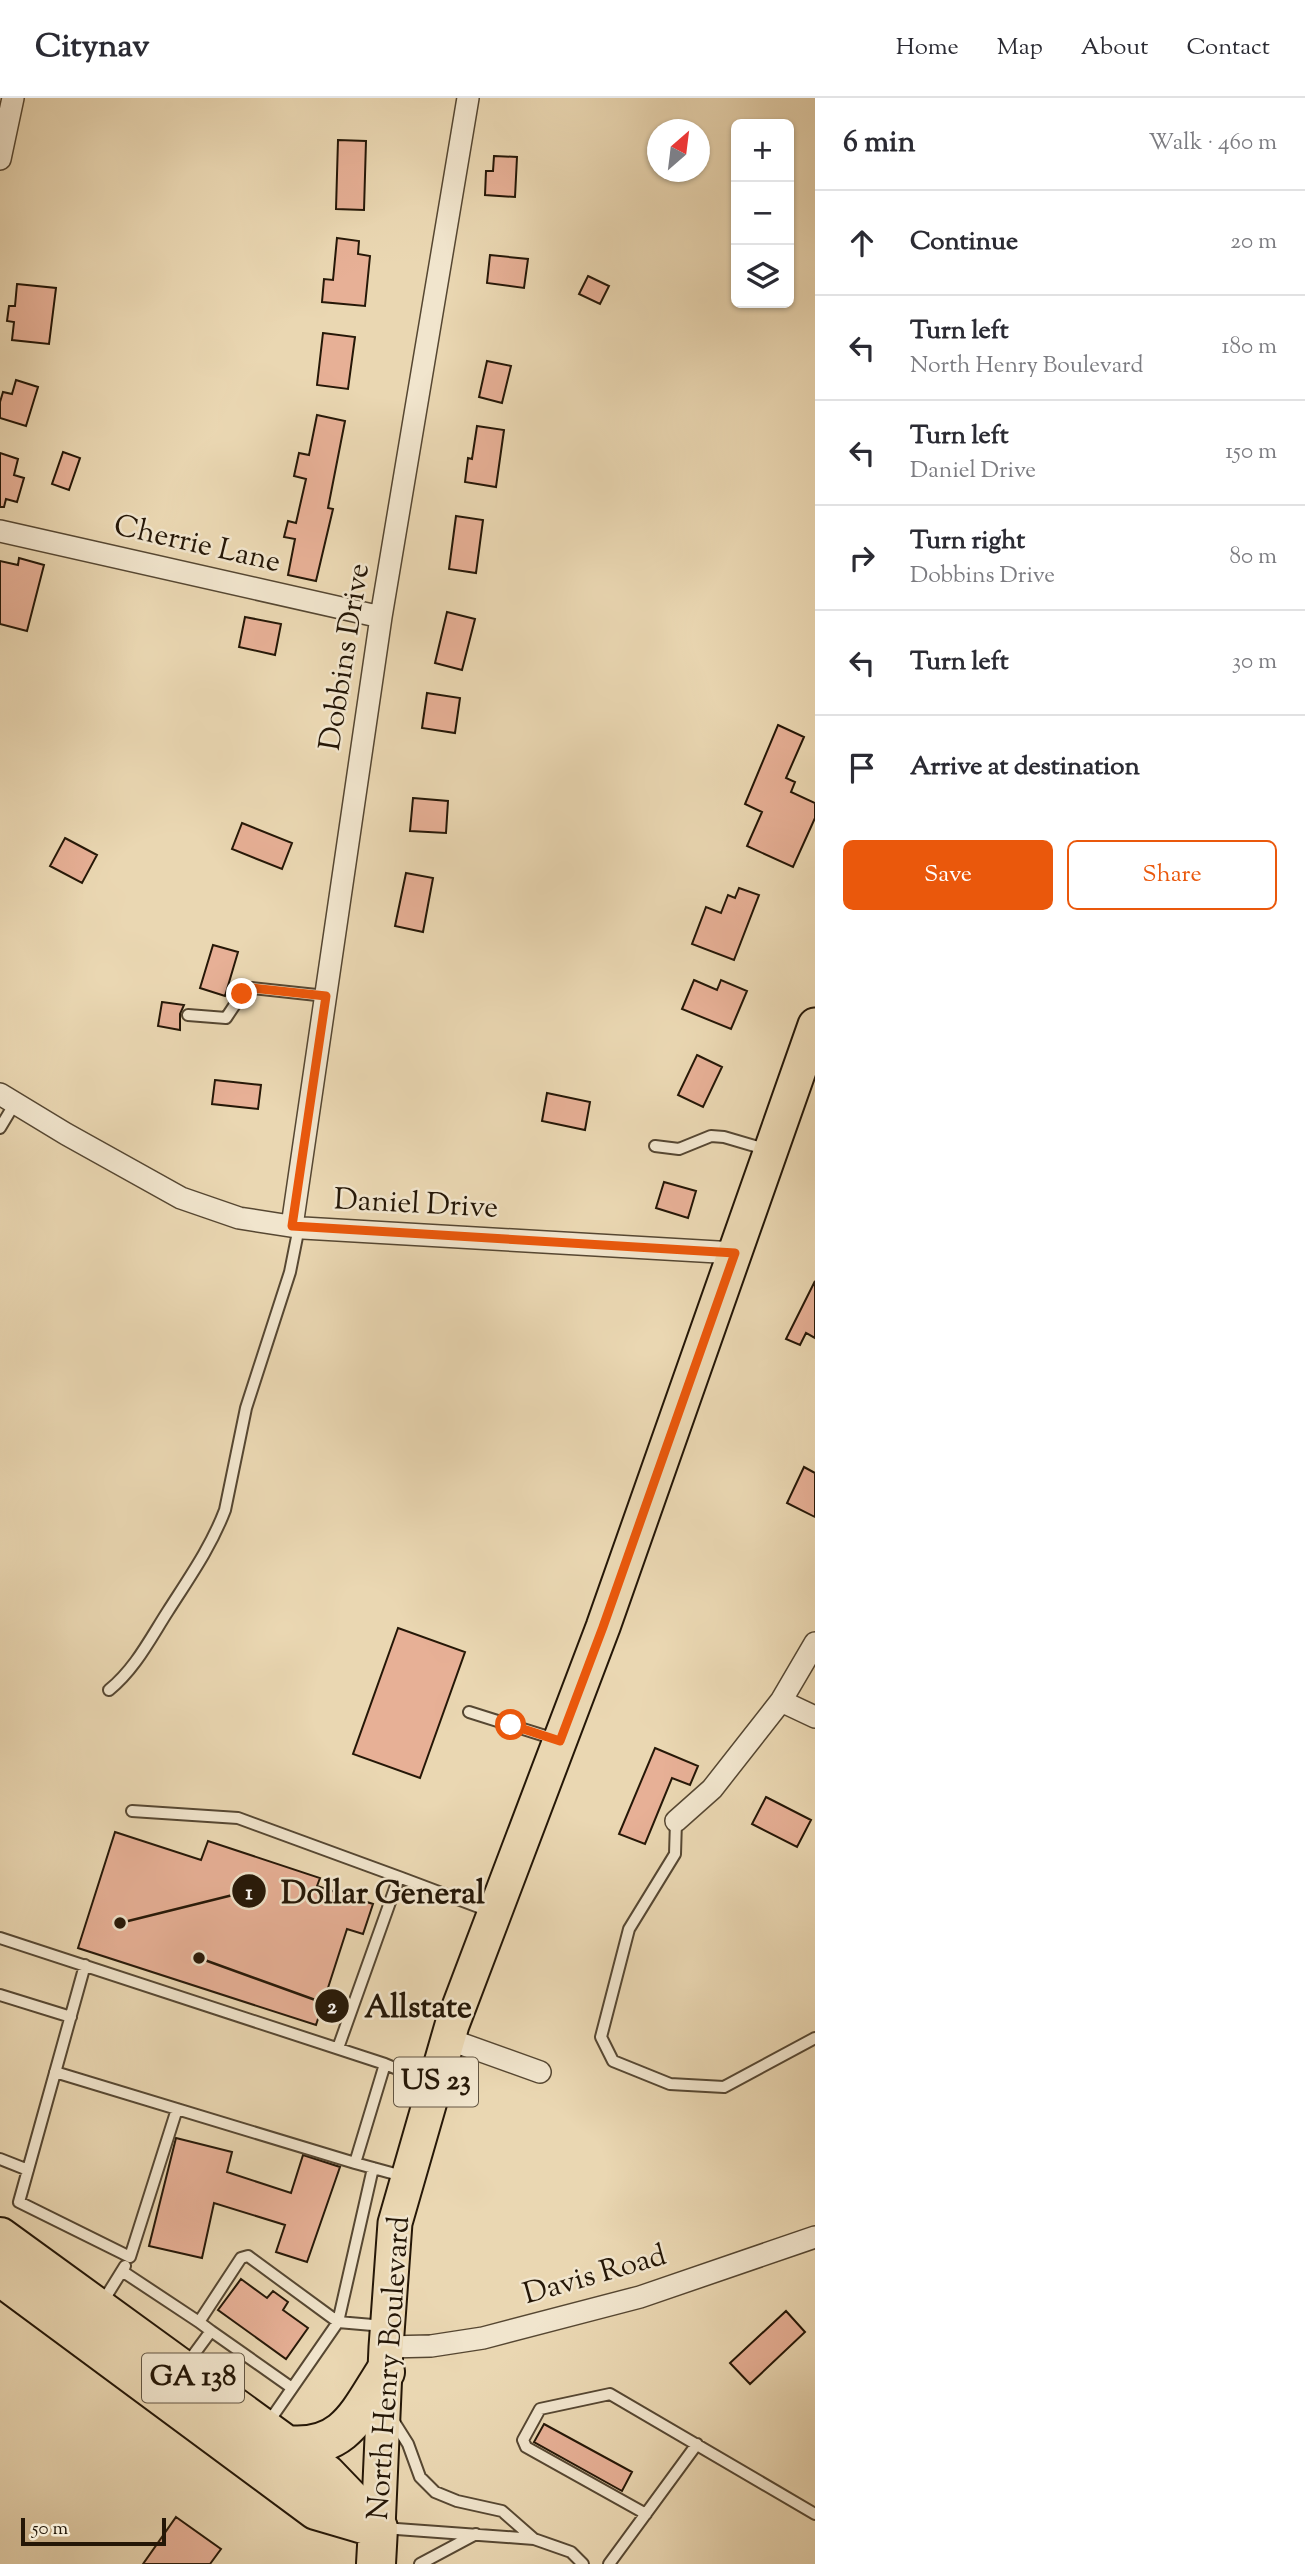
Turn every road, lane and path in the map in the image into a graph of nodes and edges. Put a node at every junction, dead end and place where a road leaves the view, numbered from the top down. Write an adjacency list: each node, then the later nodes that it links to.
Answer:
1 (13, 98): 3 (street)
2 (468, 98): 5 (street, Dobbins Drive)
3 (0, 159)
4 (0, 531): 5 (street, Cherrie Lane)
5 (381, 617): 6 (street, Dobbins Drive)
6 (326, 996): 7 (lane); 13 (street, Dobbins Drive)
7 (188, 1016)
8 (815, 1024): 12 (main road, North Henry Boulevard / US 23)
9 (7, 1099): 10 (lane); 13 (street, Daniel Drive)
10 (0, 1128)
11 (655, 1146): 12 (lane)
12 (771, 1150): 14 (main road, North Henry Boulevard / US 23)
13 (296, 1227): 14 (street, Daniel Drive); 16 (lane)
14 (735, 1253): 20 (main road, North Henry Boulevard / US 23)
15 (815, 1643): 17 (street)
16 (109, 1690)
17 (781, 1700): 19 (street); 22 (street)
18 (469, 1712): 20 (lane)
19 (815, 1717)
20 (560, 1741): 24 (main road, North Henry Boulevard / US 23)
21 (132, 1811): 23 (lane)
22 (676, 1821): 29 (lane)
23 (399, 1877): 24 (lane); 31 (lane)
24 (495, 1913): 30 (main road, North Henry Boulevard / US 23)
25 (0, 1938): 26 (lane)
26 (85, 1965): 28 (lane); 31 (lane)
27 (0, 1995): 28 (lane)
28 (71, 2017): 33 (lane)
29 (815, 2038)
30 (448, 2039): 34 (street); 35 (main road, North Henry Boulevard / US 23)
31 (338, 2048): 32 (lane)
32 (385, 2064): 35 (lane); 38 (lane)
33 (55, 2073): 36 (lane); 40 (lane)
34 (540, 2073)
35 (436, 2085): 41 (main road, North Henry Boulevard / US 23)
36 (177, 2109): 38 (lane); 44 (lane)
37 (0, 2159): 40 (lane)
38 (355, 2163): 39 (lane)
39 (373, 2168): 41 (lane); 48 (lane)
40 (28, 2170): 44 (lane)
41 (409, 2178): 51 (main road, North Henry Boulevard / US 23)
42 (0, 2237): 49 (highway, GA 138)
43 (815, 2237): 51 (street, Davis Road)
44 (130, 2257): 45 (lane)
45 (122, 2271): 47 (lane); 49 (lane)
46 (0, 2276): 49 (highway, GA 138)
47 (199, 2322): 48 (lane); 50 (lane)
48 (338, 2322): 51 (lane); 53 (lane)
49 (104, 2330): 52 (highway, GA 138); 60 (highway, GA 138)
50 (211, 2331): 52 (lane); 53 (lane)
51 (385, 2363): 54 (highway); 59 (lane); 60 (main road, North Henry Boulevard / US 23)
52 (182, 2370): 54 (highway, GA 138)
53 (292, 2388): 54 (lane)
54 (275, 2437): 60 (highway, GA 138)
55 (697, 2444): 56 (lane); 56 (lane); 57 (lane)
56 (646, 2514): 63 (lane)
57 (815, 2514)
58 (476, 2534): 59 (lane); 60 (lane); 61 (lane)
59 (534, 2539): 62 (lane)
60 (377, 2546)
61 (420, 2564)
62 (583, 2564)
63 (609, 2564)

